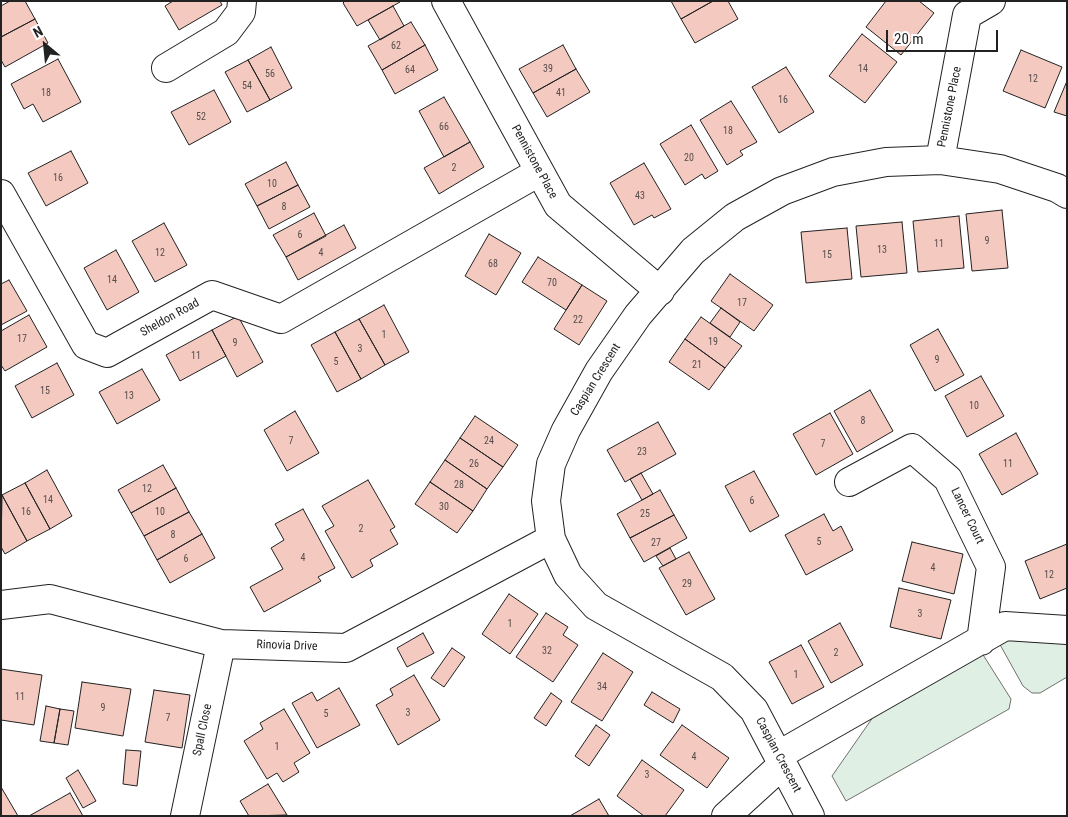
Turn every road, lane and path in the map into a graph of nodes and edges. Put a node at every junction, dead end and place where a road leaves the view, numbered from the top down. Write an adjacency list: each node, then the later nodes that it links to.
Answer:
1 (242, 1): 5 (street)
2 (446, 1): 7 (street, Pennistone Place)
3 (991, 1): 4 (street)
4 (960, 8): 6 (street, Pennistone Place)
5 (166, 68)
6 (940, 160): 9 (street, Caspian Crescent); 10 (street, Caspian Crescent)
7 (539, 172): 8 (street, Sheldon Road); 10 (street, Pennistone Place)
8 (1, 194)
9 (1067, 194)
10 (660, 291): 12 (street, Caspian Crescent)
11 (849, 482): 15 (street, Lancer Court)
12 (551, 539): 16 (street, Rinovia Drive); 17 (street, Caspian Crescent)
13 (1, 605): 16 (street, Rinovia Drive)
14 (1067, 630): 15 (street)
15 (981, 641): 17 (street)
16 (221, 644): 18 (street, Spall Close)
17 (781, 759): 19 (street); 20 (street, Caspian Crescent)
18 (185, 816)
19 (726, 816)
20 (810, 816)

